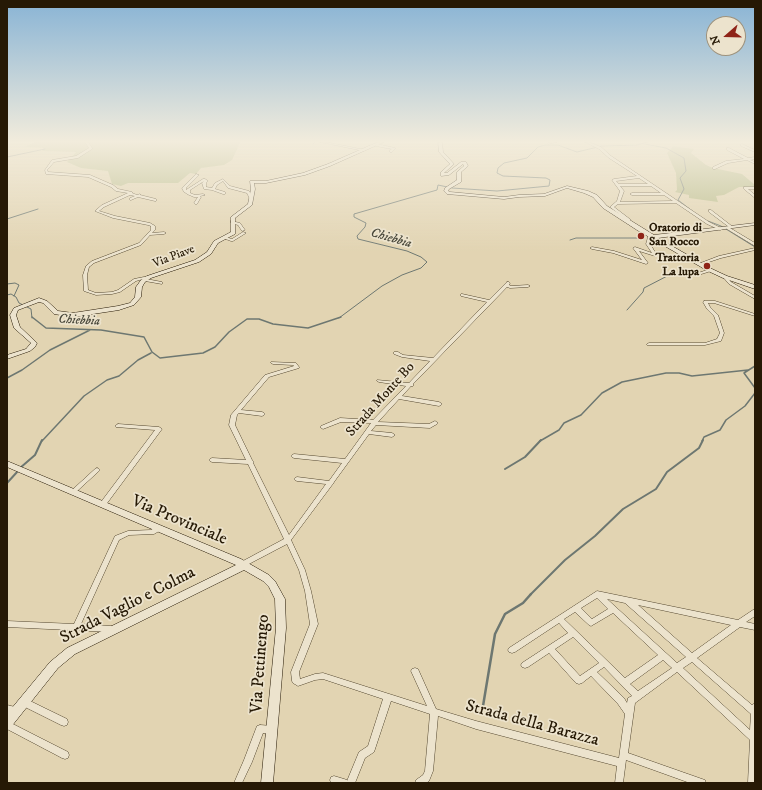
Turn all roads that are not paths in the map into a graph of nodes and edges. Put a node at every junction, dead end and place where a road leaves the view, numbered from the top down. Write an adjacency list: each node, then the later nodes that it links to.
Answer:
1 (96, 179): 13 (street)
2 (192, 179): 11 (street)
3 (281, 179): 18 (street, Via Piave)
4 (459, 179): 27 (street)
5 (623, 179): 8 (street)
6 (642, 179): 7 (street)
7 (651, 184): 8 (street); 15 (street)
8 (617, 185): 23 (street)
9 (755, 188): 17 (street)
10 (213, 189): 11 (street); 12 (street); 18 (street)
11 (188, 192): 22 (street)
12 (224, 193)
13 (131, 194): 16 (street); 31 (street)
14 (632, 194): 15 (street)
15 (666, 194): 21 (street)
16 (139, 195): 19 (street); 20 (street)
17 (755, 197)
18 (251, 198): 25 (street, Via Piave)
19 (131, 199)
20 (155, 200)
21 (677, 202): 23 (street); 29 (street)
22 (196, 203)
23 (616, 203): 27 (street)
24 (710, 211): 28 (street)
25 (232, 222): 33 (street, Via Piave); 33 (street)
26 (755, 224): 28 (street)
27 (636, 227): 32 (street)
28 (729, 228): 29 (street); 35 (street)
29 (721, 229): 32 (street)
30 (164, 233): 31 (street)
31 (150, 234): 42 (street)
32 (651, 236): 34 (street); 36 (street); 38 (street)
33 (225, 238): 42 (street, Via Piave)
34 (643, 238)
35 (754, 243)
36 (592, 248)
37 (755, 249): 38 (street)
38 (700, 264): 39 (street)
39 (710, 270): 40 (street); 41 (street)
40 (684, 272)
41 (725, 277): 45 (street); 47 (street)
42 (147, 279): 43 (street); 52 (street)
43 (161, 283)
44 (528, 286): 48 (street, Strada Monte Bo)
45 (755, 287)
46 (462, 295): 48 (street)
47 (755, 298)
48 (490, 302): 53 (street, Strada Monte Bo)
49 (755, 315): 50 (street)
50 (649, 344)
51 (396, 353): 53 (street)
52 (7, 356)
53 (434, 360): 56 (street, Strada Monte Bo)
54 (273, 363): 59 (street)
55 (379, 381): 56 (street)
56 (411, 385): 57 (street, Strada Monte Bo)
57 (398, 397): 58 (street); 61 (street, Strada Monte Bo)
58 (439, 404)
59 (238, 411): 60 (street); 70 (street)
60 (262, 414)
61 (374, 422): 62 (street); 64 (street); 65 (street, Strada Monte Bo)
62 (435, 423)
63 (118, 426): 76 (street, Via Provinciale)
64 (323, 427)
65 (367, 432): 66 (street); 69 (street, Strada Monte Bo)
66 (392, 435)
67 (294, 456): 69 (street)
68 (212, 460): 70 (street)
69 (346, 461): 74 (street, Strada Monte Bo)
70 (250, 462): 78 (street)
71 (7, 464): 75 (street, Via Provinciale)
72 (97, 470): 75 (street)
73 (297, 479): 74 (street)
74 (331, 483): 78 (street, Strada Monte Bo)
75 (73, 492): 76 (street, Via Provinciale)
76 (103, 504): 77 (street, Via Provinciale)
77 (159, 528): 79 (street, Via Provinciale); 88 (street)
78 (288, 540): 79 (street, Strada Monte Bo); 103 (street, Strada della Barazza)
79 (243, 566): 90 (street, Strada Vaglio e Colma); 112 (street, Via Pettinengo)
80 (597, 594): 81 (street); 82 (street); 83 (street)
81 (627, 600): 87 (street); 95 (street)
82 (576, 608): 83 (street); 85 (street)
83 (613, 609): 94 (street)
84 (755, 612): 87 (street)
85 (559, 619): 91 (street); 93 (street)
86 (7, 624): 88 (street)
87 (737, 624): 89 (street); 95 (street)
88 (76, 627): 90 (street)
89 (755, 627)
90 (114, 630): 104 (street, Strada Vaglio e Colma)
91 (574, 633): 92 (street); 96 (street)
92 (550, 649): 97 (street); 100 (street)
93 (512, 650)
94 (663, 656): 98 (street); 101 (street)
95 (693, 658): 98 (street); 109 (street)
96 (604, 663): 100 (street); 101 (street)
97 (525, 665)
98 (677, 669): 102 (street); 113 (street)
99 (415, 671): 108 (street)
100 (592, 672): 107 (street)
101 (625, 683): 102 (street)
102 (638, 696): 107 (street)
103 (388, 697): 108 (street, Strada della Barazza); 120 (street)
104 (24, 702): 106 (street, Strada Vaglio e Colma); 110 (street)
105 (755, 707): 109 (street)
106 (12, 710): 111 (street, Strada Vaglio e Colma)
107 (628, 711): 115 (street)
108 (434, 712): 115 (street, Strada della Barazza); 121 (street)
109 (755, 713): 113 (street)
110 (64, 722)
111 (7, 724): 114 (street)
112 (272, 730): 117 (street); 118 (street, Via Pettinengo)
113 (754, 739): 124 (street)
114 (65, 755)
115 (623, 759): 122 (street); 123 (street, Strada della Barazza)
116 (334, 780): 119 (street)
117 (238, 783)
118 (268, 783)
119 (344, 783)
120 (351, 783)
121 (418, 783)
122 (619, 783)
123 (702, 783)
124 (752, 783)

